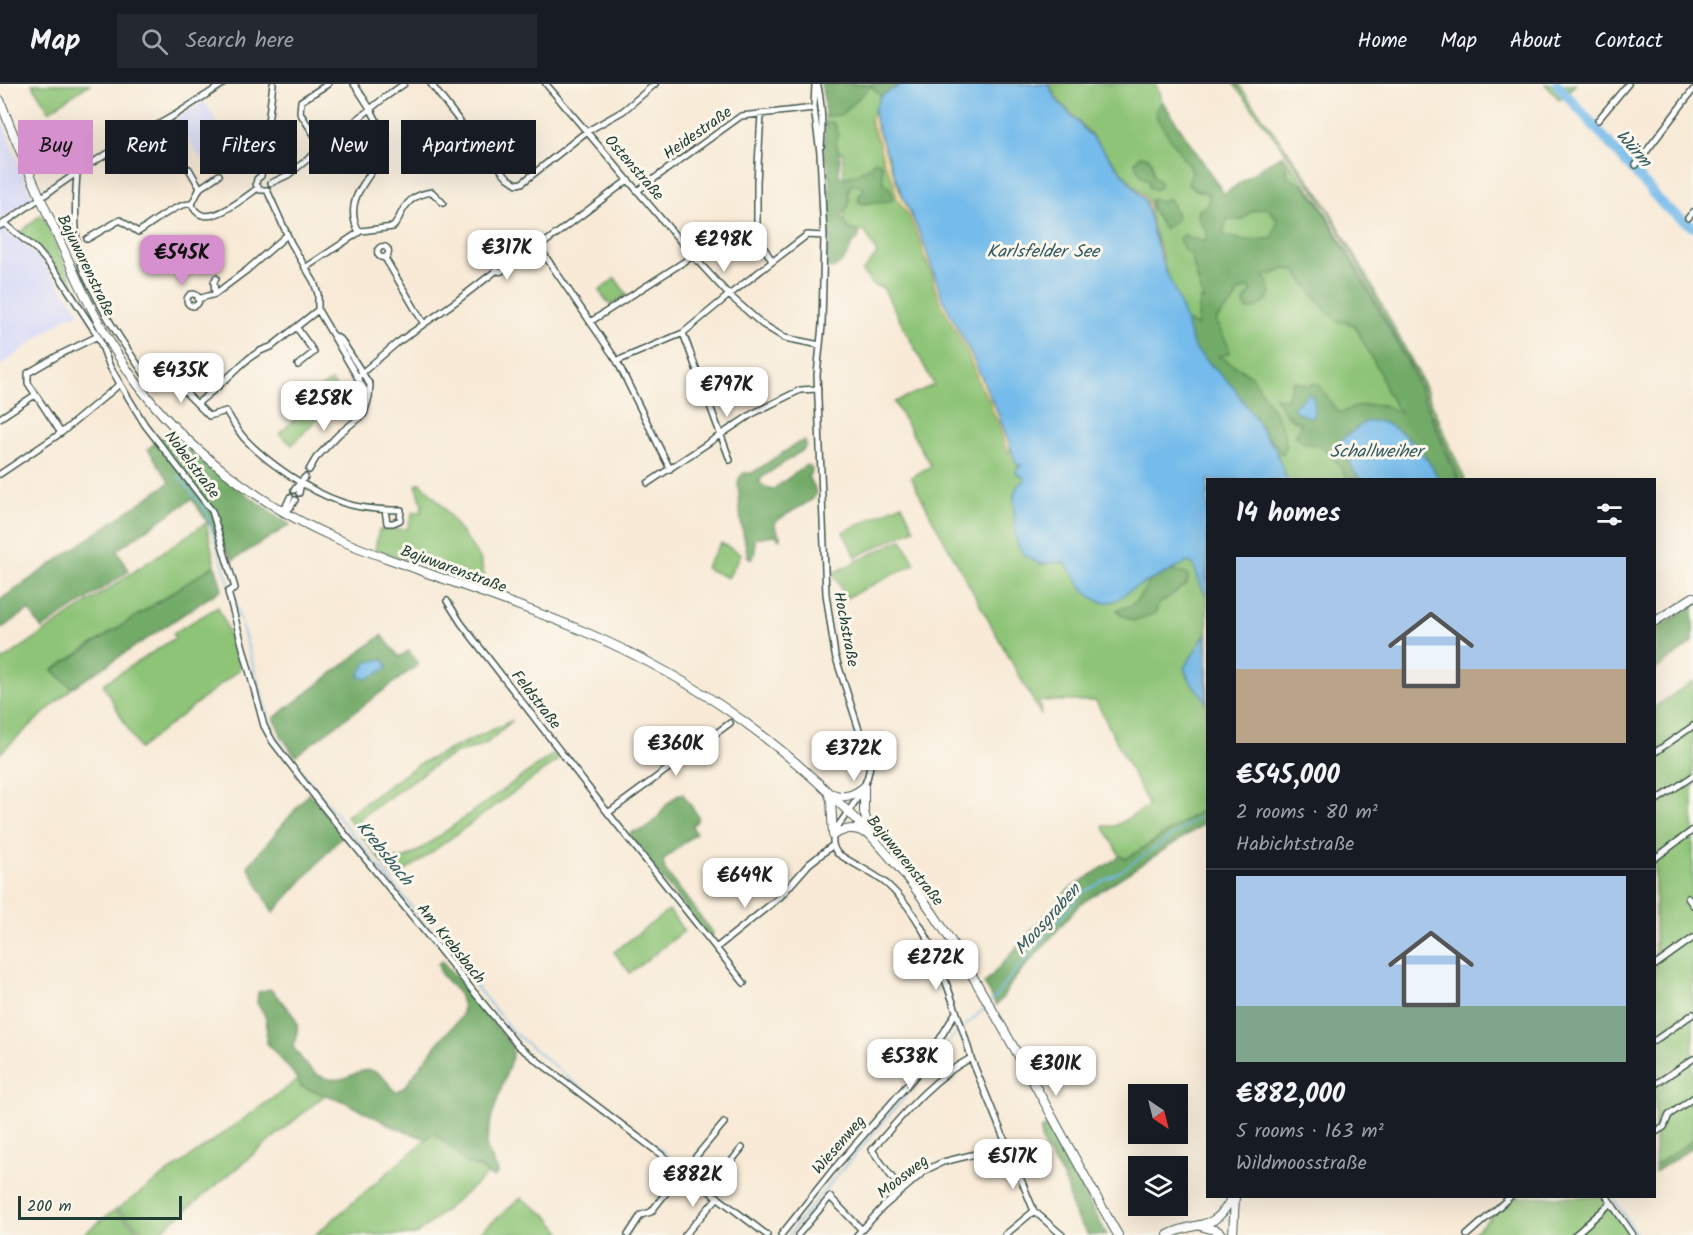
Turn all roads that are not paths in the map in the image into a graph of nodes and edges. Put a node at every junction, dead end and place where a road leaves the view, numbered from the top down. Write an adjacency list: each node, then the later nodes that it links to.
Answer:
1 (223, 84): 22 (street)
2 (273, 84): 28 (street)
3 (328, 84): 18 (street)
4 (354, 84): 14 (street)
5 (404, 84): 14 (street)
6 (430, 84): 19 (street)
7 (546, 84): 19 (street, Ostenstraße)
8 (655, 84): 19 (street)
9 (816, 84): 13 (street, Hochstraße); 20 (street, Hochstraße)
10 (1628, 84): 17 (street)
11 (1693, 90): 23 (street)
12 (0, 100): 35 (main road, Bajuwarenstraße)
13 (814, 108): 15 (street, Heidestraße); 20 (street, Hochstraße)
14 (370, 109): 16 (street); 41 (street)
15 (761, 114): 34 (street, Heidestraße); 49 (street)
16 (357, 120)
17 (1598, 120)
18 (309, 127)
19 (586, 132): 29 (street, Ostenstraße)
20 (820, 153): 43 (street, Hochstraße)
21 (309, 159): 30 (street)
22 (93, 163)
23 (1636, 165)
24 (189, 168): 31 (street)
25 (76, 174): 35 (street)
26 (77, 174): 44 (street)
27 (219, 175): 31 (street)
28 (261, 176): 30 (street); 32 (street)
29 (628, 180): 34 (street, Ostenstraße); 45 (street)
30 (271, 183): 33 (street)
31 (200, 188): 37 (street)
32 (258, 188): 33 (street); 37 (street)
33 (267, 190): 42 (street)
34 (637, 190): 46 (street, Ostenstraße)
35 (40, 199): 40 (street); 83 (main road, Bajuwarenstraße)
36 (443, 203): 41 (street)
37 (192, 204): 44 (street)
38 (1693, 212): 39 (street)
39 (1688, 218)
40 (2, 225): 61 (street, Nobelstraße)
41 (359, 232): 50 (street)
42 (286, 234): 50 (street); 53 (street)
43 (824, 236): 49 (street); 62 (street, Hochstraße)
44 (82, 241): 69 (street)
45 (539, 247): 47 (street); 57 (street)
46 (693, 256): 54 (street, Ostenstraße); 57 (street)
47 (531, 257)
48 (385, 258): 58 (street)
49 (772, 261): 54 (street)
50 (305, 268): 56 (street)
51 (497, 270): 58 (street)
52 (216, 278): 53 (street)
53 (215, 294): 55 (street)
54 (729, 295): 60 (street); 62 (street, Ostenstraße)
55 (198, 299)
56 (318, 310): 59 (street); 65 (street)
57 (590, 322): 63 (street)
58 (424, 324): 65 (street)
59 (297, 328): 64 (street); 69 (street)
60 (683, 333): 63 (street); 72 (street)
61 (98, 336): 66 (street, Nobelstraße); 68 (street)
62 (820, 345): 67 (street, Hochstraße)
63 (617, 361): 74 (street)
64 (298, 365)
65 (360, 375): 75 (street)
66 (120, 384): 71 (street); 84 (street, Nobelstraße)
67 (818, 389): 72 (street); 92 (street, Hochstraße)
68 (35, 395): 70 (street); 71 (street)
69 (198, 403): 78 (street)
70 (0, 418)
71 (61, 433): 76 (street)
72 (721, 436): 73 (street); 74 (street)
73 (730, 460)
74 (670, 469): 79 (street)
75 (309, 470)
76 (0, 474)
77 (305, 477): 78 (street)
78 (301, 483): 80 (street); 82 (street)
79 (648, 483)
80 (296, 492)
81 (292, 499): 83 (street)
82 (385, 510)
83 (283, 513): 93 (main road, Bajuwarenstraße)
84 (235, 588): 119 (street, Am Krebsbach)
85 (1693, 597): 87 (highway)
86 (447, 601): 96 (street, Feldstraße)
87 (1656, 621)
88 (730, 723): 96 (street)
89 (1693, 726): 90 (street)
90 (1656, 752)
91 (1693, 776): 94 (street)
92 (864, 788): 93 (main road); 95 (street, Hochstraße); 99 (main road)
93 (828, 792): 95 (main road, Bajuwarenstraße); 98 (main road)
94 (1656, 801)
95 (848, 811): 98 (street, Hochstraße); 99 (main road, Bajuwarenstraße)
96 (608, 813): 105 (street, Feldstraße)
97 (1693, 830): 101 (street)
98 (833, 835): 99 (main road); 100 (street)
99 (874, 839): 140 (main road, Bajuwarenstraße)
100 (833, 845): 105 (street); 108 (street)
101 (1656, 858)
102 (1688, 898): 103 (street)
103 (1693, 906)
104 (1693, 938): 106 (street)
105 (716, 948): 107 (street, Feldstraße)
106 (1656, 965)
107 (744, 983)
108 (956, 1012): 111 (street); 135 (street, Wiesenweg)
109 (1693, 1014): 110 (street)
110 (1656, 1040)
111 (971, 1058): 117 (street); 122 (street)
112 (1693, 1059): 113 (street)
113 (1656, 1084)
114 (1693, 1098): 116 (street)
115 (724, 1123): 120 (street)
116 (1656, 1132)
117 (1008, 1146): 122 (street, Moosweg); 128 (street)
118 (742, 1148): 121 (street)
119 (683, 1172): 120 (street, Am Krebsbach); 132 (street)
120 (689, 1175): 121 (street, Am Krebsbach)
121 (708, 1190): 123 (street, Am Krebsbach)
122 (901, 1190): 130 (street, Moosweg)
123 (718, 1197): 133 (street); 134 (street, Am Krebsbach)
124 (1232, 1198): 129 (highway)
125 (1233, 1198): 143 (highway)
126 (1509, 1198): 144 (street)
127 (1609, 1200): 131 (street); 145 (street)
128 (1034, 1211): 138 (street); 139 (street)
129 (1200, 1226): 141 (highway); 142 (highway)
130 (862, 1230): 136 (street); 137 (street, Moosweg)
131 (1631, 1232): 146 (street)
132 (628, 1235)
133 (685, 1235)
134 (767, 1235)
135 (781, 1235)
136 (798, 1235)
137 (857, 1235)
138 (1005, 1235)
139 (1062, 1235)
140 (1118, 1235)
141 (1168, 1235)
142 (1222, 1235)
143 (1233, 1235)
144 (1467, 1235)
145 (1575, 1235)
146 (1623, 1235)

